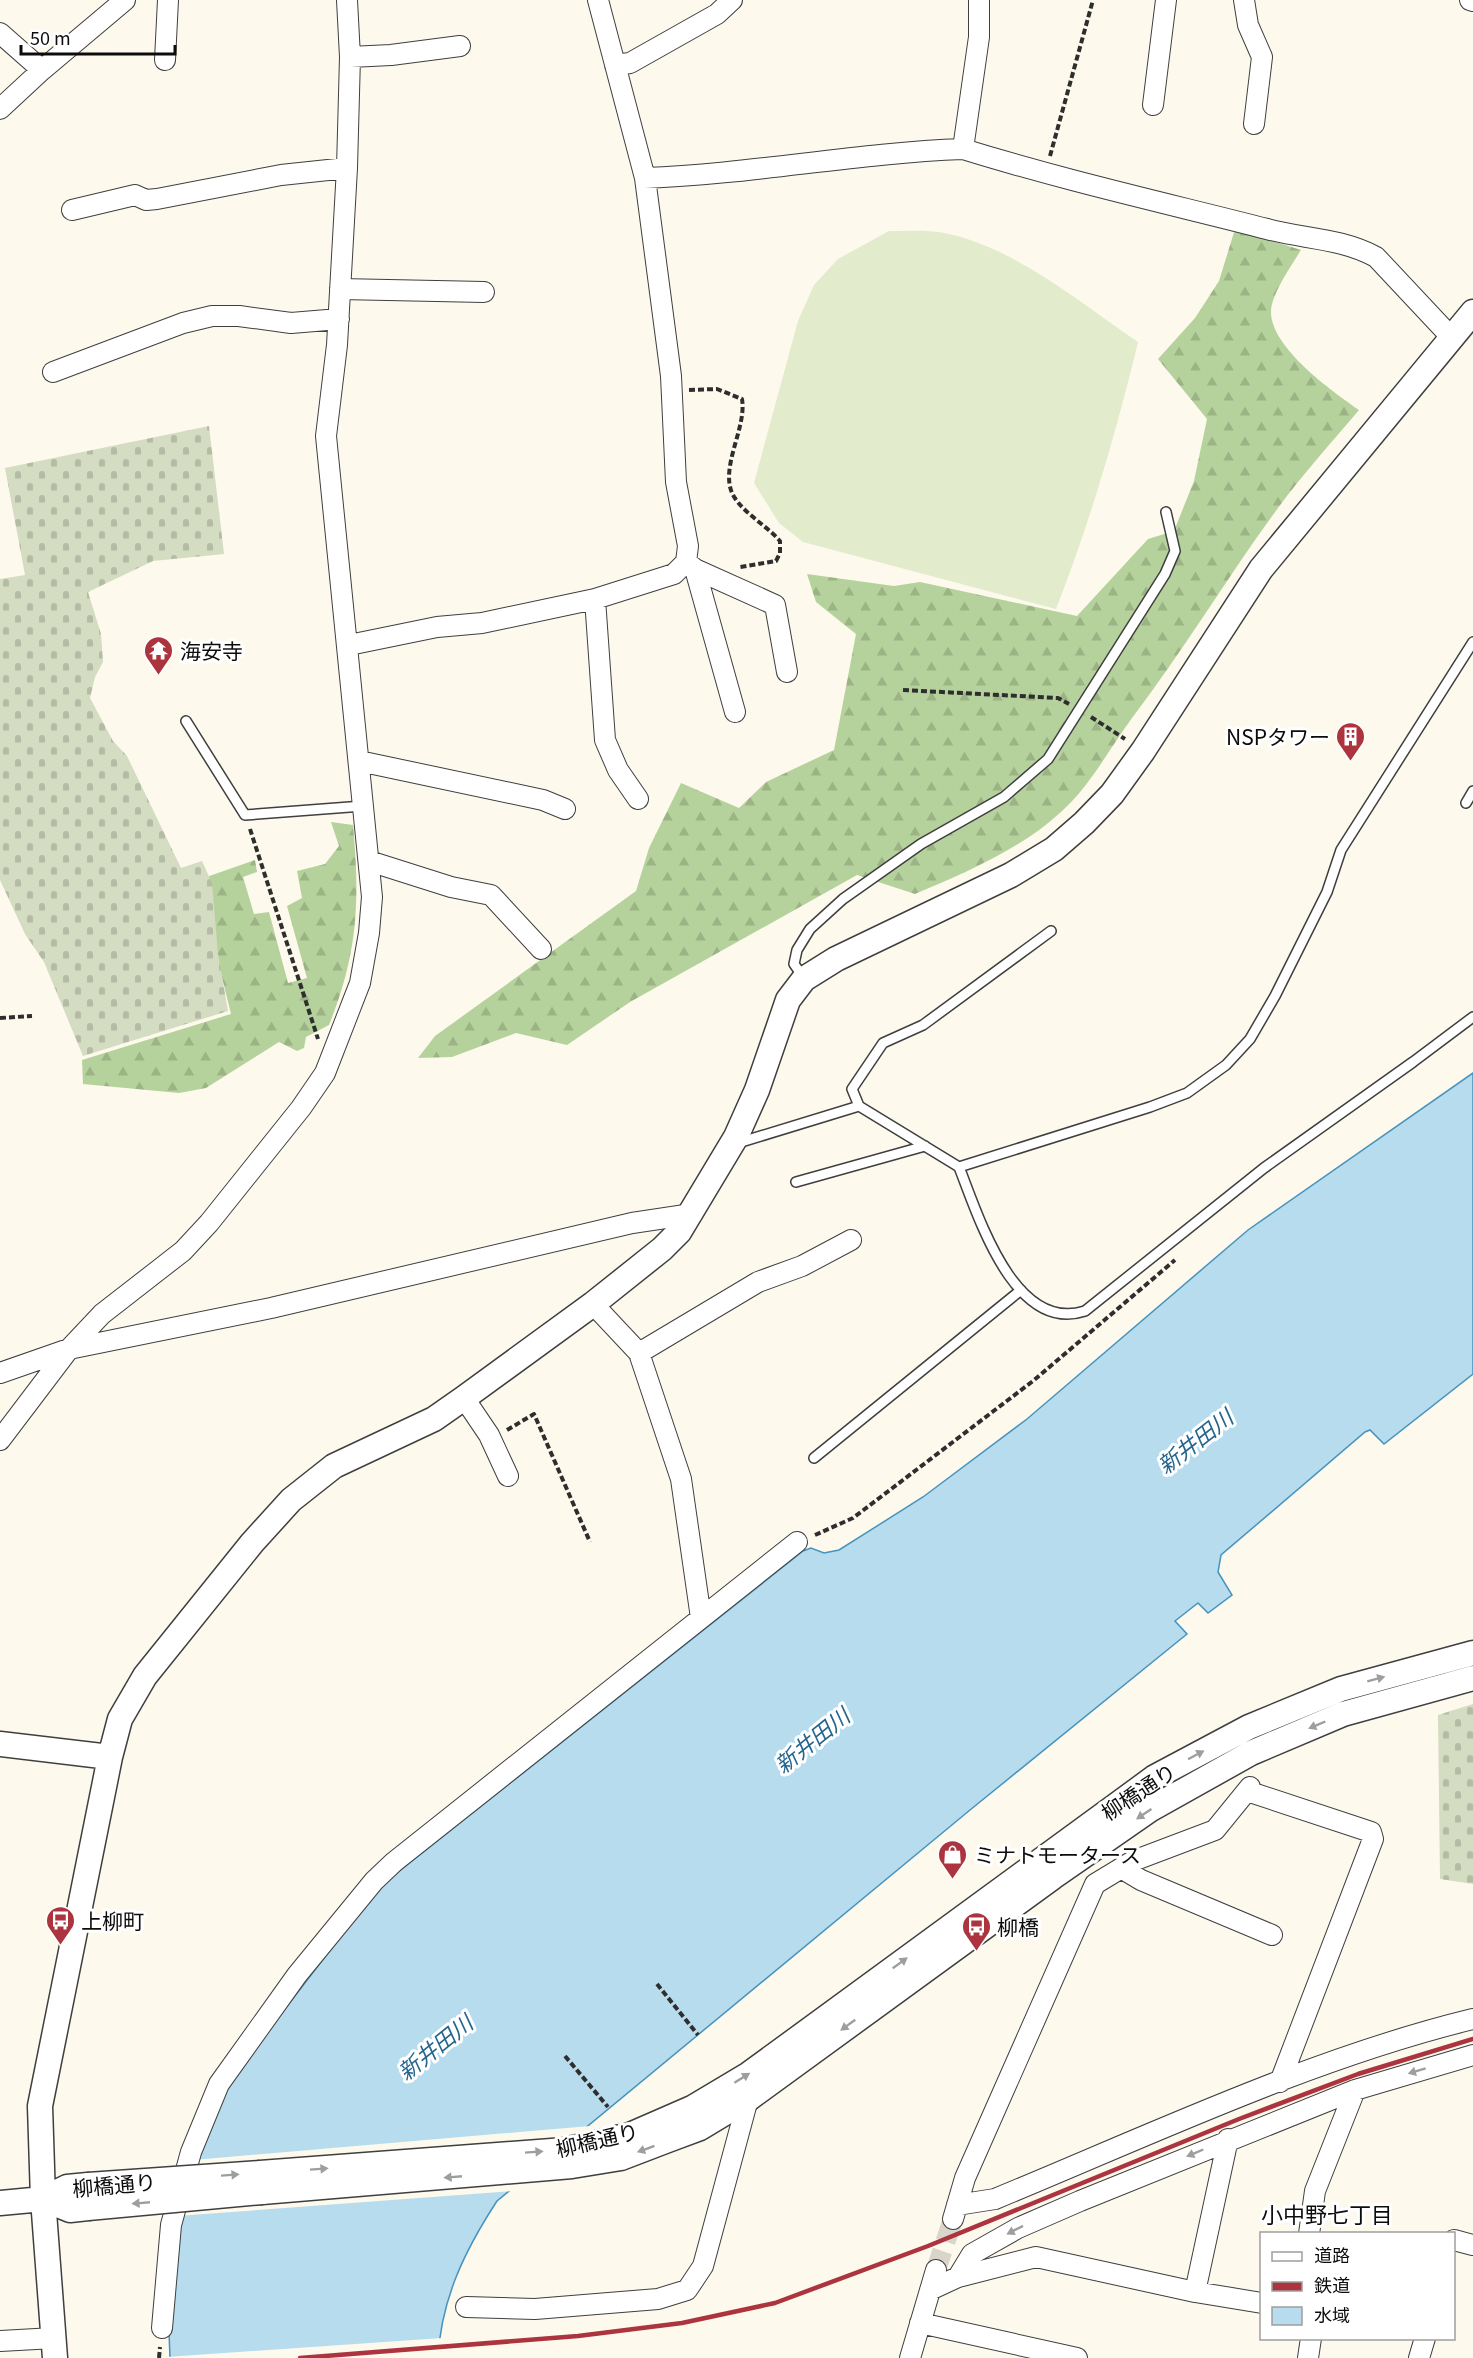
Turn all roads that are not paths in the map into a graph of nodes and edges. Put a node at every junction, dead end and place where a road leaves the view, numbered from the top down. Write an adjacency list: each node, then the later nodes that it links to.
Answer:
1 (125, 0): 14 (street)
2 (168, 0): 12 (street)
3 (347, 0): 11 (street)
4 (598, 0): 13 (street)
5 (732, 0): 13 (street)
6 (979, 0): 18 (street)
7 (1166, 0): 15 (street)
8 (1244, 0): 17 (street)
9 (0, 33): 14 (street)
10 (460, 46): 11 (street)
11 (350, 57): 19 (street)
12 (165, 60)
13 (615, 65): 20 (street)
14 (42, 70): 16 (street)
15 (1153, 105)
16 (0, 109)
17 (1254, 124)
18 (963, 149): 20 (street); 26 (street)
19 (347, 168): 21 (street); 22 (street)
20 (645, 178): 29 (street)
21 (72, 210)
22 (340, 289): 23 (street); 25 (street)
23 (484, 292)
24 (1473, 312): 26 (street)
25 (339, 319): 27 (street); 32 (street)
26 (1452, 338): 45 (street)
27 (53, 372)
28 (1166, 512): 45 (lane)
29 (696, 569): 30 (street); 33 (street); 34 (street)
30 (595, 599): 32 (street); 38 (street)
31 (1473, 642): 50 (lane)
32 (349, 645): 36 (street)
33 (787, 672)
34 (735, 712)
35 (186, 721): 40 (lane)
36 (359, 761): 40 (street); 41 (street)
37 (1473, 792): 39 (lane)
38 (638, 800)
39 (1466, 802)
40 (363, 806): 42 (street)
41 (565, 809)
42 (369, 861): 44 (street); 56 (street)
43 (1051, 931): 47 (lane)
44 (542, 949)
45 (804, 980): 48 (street)
46 (1473, 1017): 54 (lane)
47 (860, 1106): 48 (lane); 49 (lane)
48 (731, 1145): 52 (street)
49 (925, 1146): 50 (lane); 51 (lane)
50 (958, 1167): 54 (lane)
51 (796, 1182)
52 (692, 1214): 55 (street); 56 (street)
53 (851, 1240): 57 (street)
54 (1021, 1290): 61 (lane)
55 (593, 1304): 57 (street); 59 (street)
56 (69, 1349): 58 (street); 60 (street)
57 (639, 1353): 64 (street)
58 (0, 1373)
59 (464, 1398): 62 (street); 68 (street)
60 (0, 1440)
61 (814, 1458)
62 (508, 1476)
63 (797, 1542): 64 (street)
64 (701, 1618): 93 (street)
65 (1473, 1653): 69 (street, 柳橋通り, one-way to 65)
66 (1473, 1678): 69 (street, 柳橋通り, one-way to 69)
67 (0, 1744): 68 (street)
68 (110, 1757): 81 (street)
69 (1069, 1851): 71 (street); 78 (street, 柳橋通り, one-way to 78); 79 (street, 柳橋通り, one-way to 69)
70 (1121, 1868): 71 (street); 72 (street); 76 (street)
71 (1095, 1884): 76 (street)
72 (1272, 1935)
73 (1473, 2001): 74 (street)
74 (1471, 2020): 76 (street)
75 (1473, 2055): 77 (street, one-way to 77)
76 (1280, 2082)
77 (1355, 2090): 80 (street); 83 (street)
78 (748, 2099): 79 (street, 柳橋通り); 91 (street)
79 (696, 2118): 81 (street, 柳橋通り, bridge)
80 (1228, 2139): 87 (street, one-way to 87); 89 (street)
81 (43, 2199): 82 (street); 97 (street)
82 (0, 2203)
83 (1309, 2232)
84 (1455, 2240): 85 (street)
85 (1473, 2245)
86 (936, 2270): 88 (street)
87 (958, 2277): 88 (street); 89 (street)
88 (930, 2290): 92 (street)
89 (1195, 2292): 90 (street)
90 (1260, 2303)
91 (466, 2307)
92 (920, 2323): 98 (street); 99 (street)
93 (162, 2328)
94 (1311, 2340): 100 (street)
95 (1424, 2340): 101 (street)
96 (0, 2341): 97 (street)
97 (54, 2348)
98 (910, 2358)
99 (1077, 2358)
100 (1308, 2358)
101 (1419, 2358)

